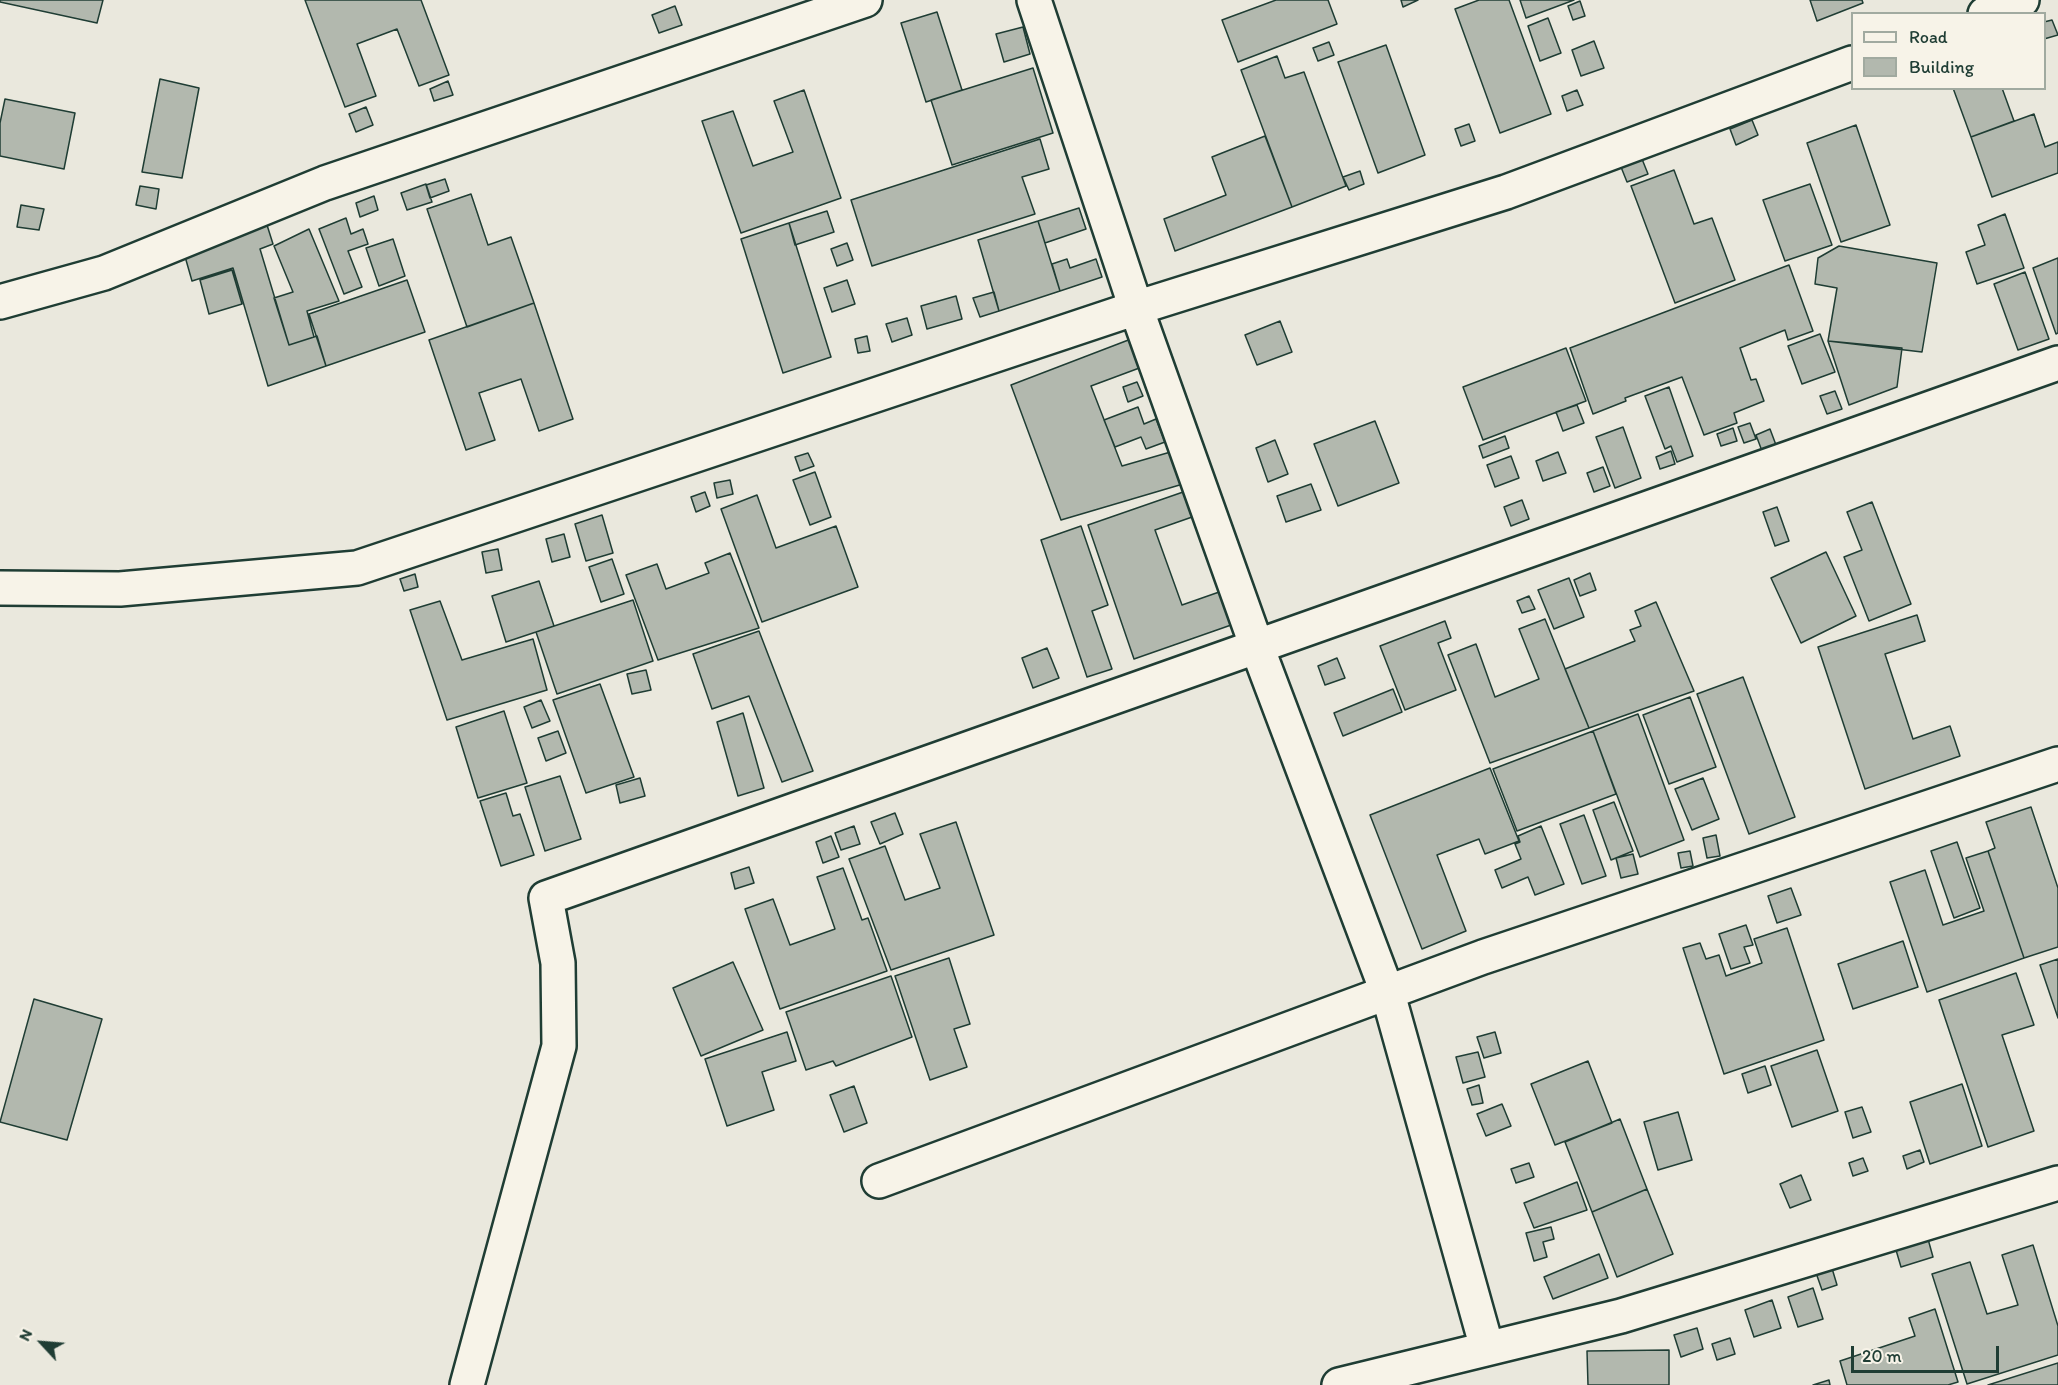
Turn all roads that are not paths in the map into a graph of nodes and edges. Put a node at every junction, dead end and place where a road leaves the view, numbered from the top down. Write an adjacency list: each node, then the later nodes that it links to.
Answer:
1 (865, 0): 6 (street)
2 (1034, 0): 7 (street)
3 (2022, 0): 4 (street)
4 (1990, 12)
5 (1851, 63): 7 (street)
6 (0, 302)
7 (1137, 308): 9 (street); 10 (street)
8 (2058, 363): 10 (street)
9 (0, 588)
10 (1257, 647): 12 (street); 16 (street)
11 (2058, 764): 12 (street)
12 (1388, 994): 13 (street); 15 (street)
13 (879, 1181)
14 (2058, 1183): 15 (street)
15 (1487, 1348): 17 (street)
16 (467, 1385)
17 (1339, 1385)

